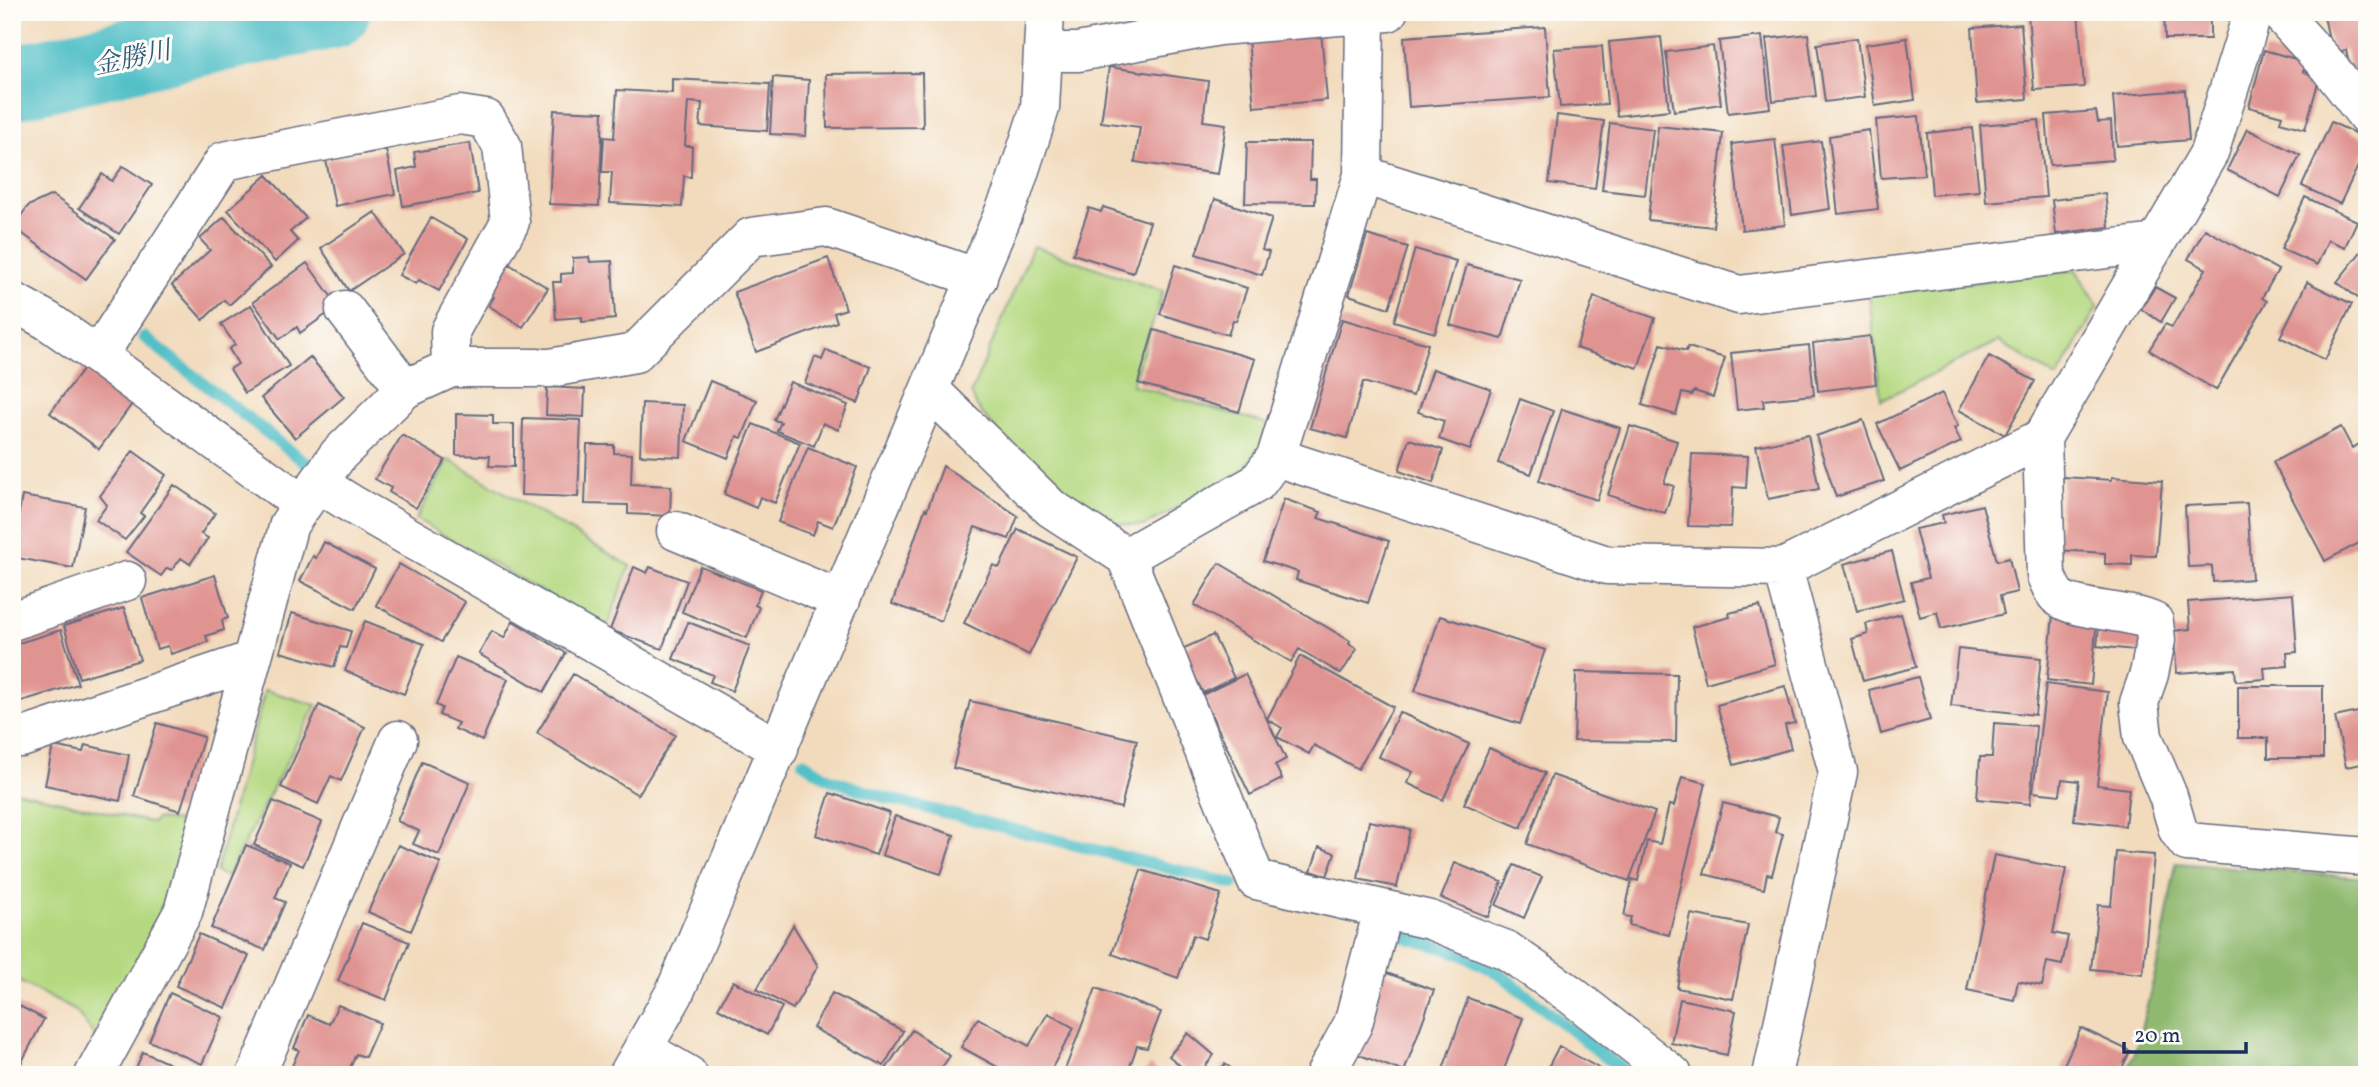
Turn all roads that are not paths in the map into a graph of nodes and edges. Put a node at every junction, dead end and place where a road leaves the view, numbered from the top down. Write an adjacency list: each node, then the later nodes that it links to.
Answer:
1 (2253, 12): 7 (street)
2 (2278, 12): 5 (street)
3 (1376, 13): 4 (street); 6 (street)
4 (1044, 32): 8 (street)
5 (2367, 116)
6 (1363, 175): 7 (street); 16 (street)
7 (2156, 243): 15 (street)
8 (978, 278): 12 (street); 14 (street)
9 (12, 301): 11 (street)
10 (345, 310): 13 (street)
11 (98, 356): 12 (street); 17 (street)
12 (451, 368): 13 (street)
13 (405, 389): 17 (street)
14 (930, 390): 19 (street); 22 (street)
15 (2042, 438): 20 (street); 28 (street)
16 (1276, 457): 19 (street); 20 (street)
17 (310, 494): 24 (street); 27 (street)
18 (676, 531): 22 (street)
19 (1126, 557): 29 (street)
20 (1783, 568): 36 (street)
21 (127, 582): 23 (street)
22 (841, 600): 27 (street)
23 (12, 621)
24 (250, 662): 25 (street); 31 (street)
25 (12, 737)
26 (398, 740): 32 (street)
27 (779, 749): 30 (street)
28 (2367, 857)
29 (1383, 910): 34 (street); 35 (street)
30 (636, 1062): 33 (street)
31 (94, 1075)
32 (256, 1075)
33 (688, 1075)
34 (1325, 1075)
35 (1674, 1075)
36 (1772, 1075)

